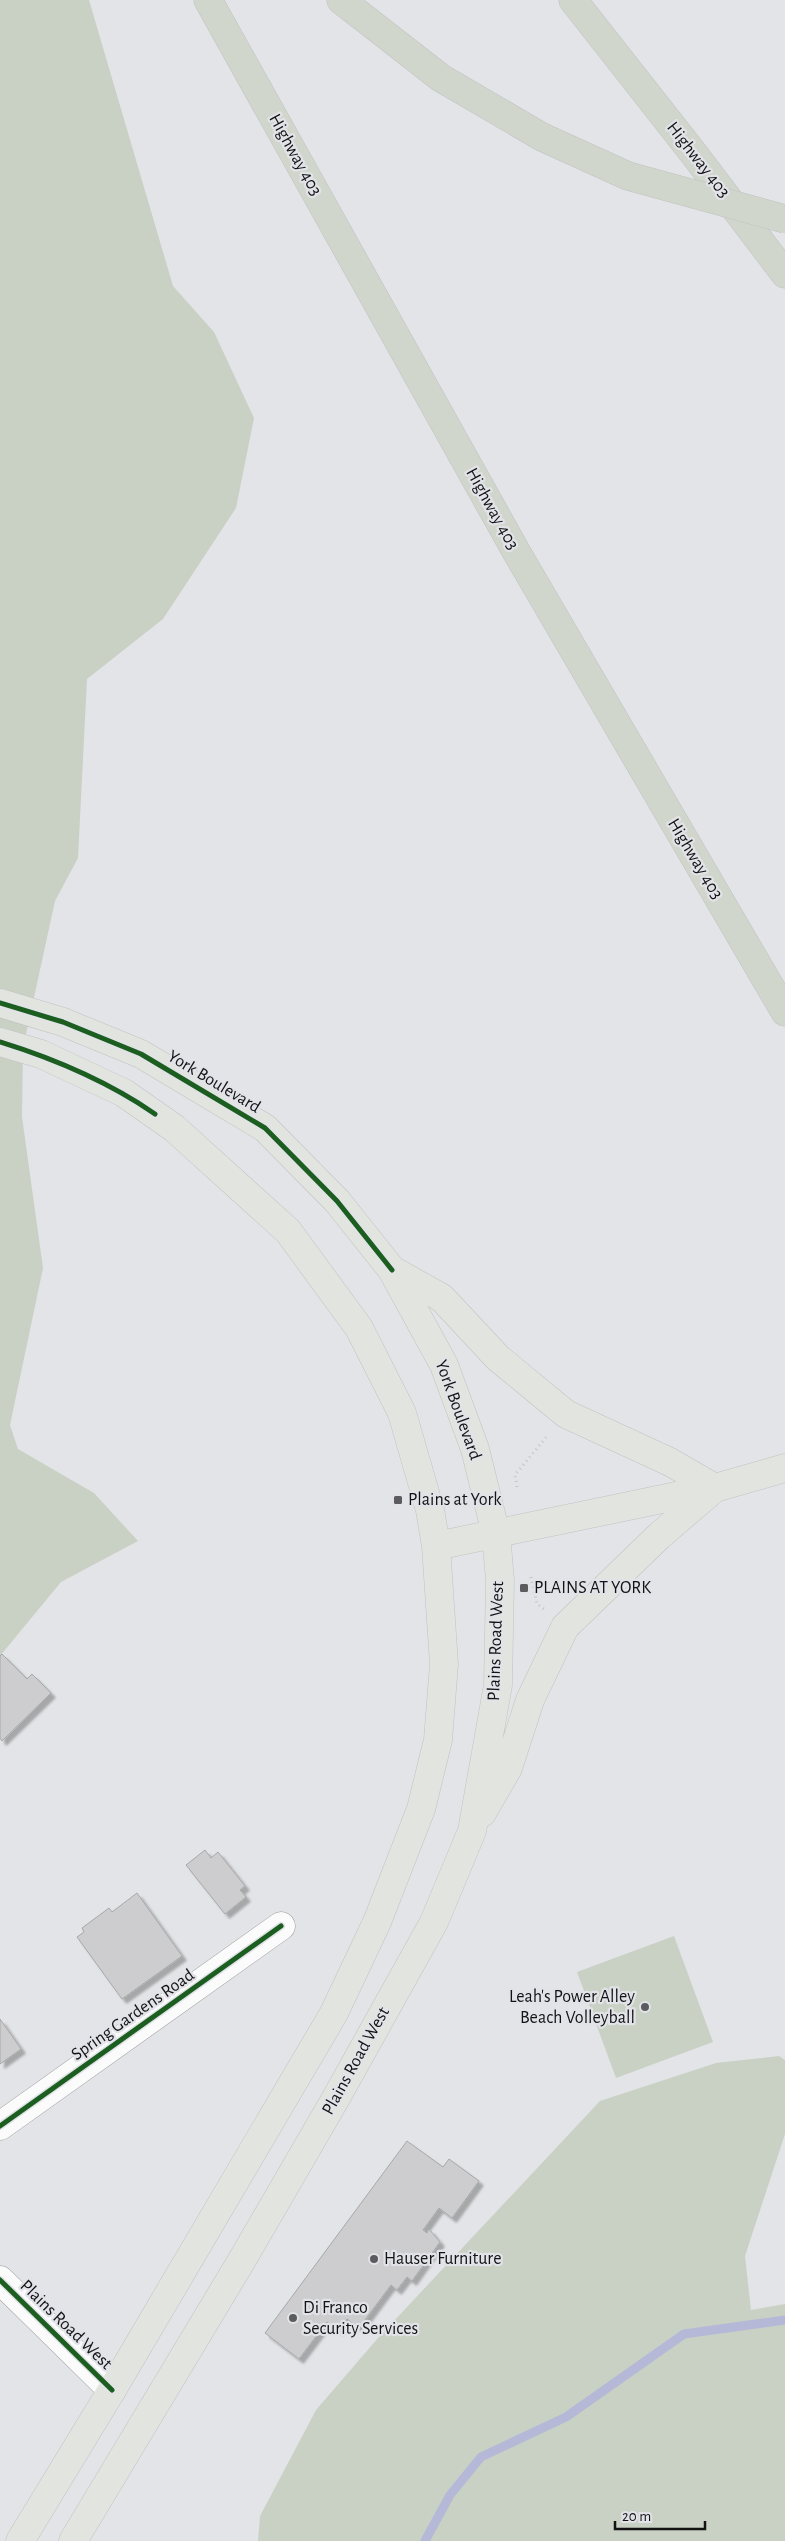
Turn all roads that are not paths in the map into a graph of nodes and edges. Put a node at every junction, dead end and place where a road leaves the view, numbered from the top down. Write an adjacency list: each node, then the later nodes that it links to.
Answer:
1 (208, 0): 7 (highway, Highway 403)
2 (341, 0): 4 (highway, bridge)
3 (573, 0): 5 (highway, Highway 403)
4 (785, 218)
5 (785, 274)
6 (0, 1003): 9 (main road, York Boulevard)
7 (785, 1012)
8 (0, 1042): 13 (main road)
9 (392, 1270): 11 (main road); 12 (main road, York Boulevard)
10 (785, 1468): 11 (main road)
11 (715, 1488): 12 (main road); 14 (main road)
12 (496, 1534): 13 (main road); 14 (main road, Plains Road West)
13 (436, 1546): 18 (main road, Plains Road West)
14 (472, 1831): 20 (main road, Plains Road West)
15 (281, 1926): 16 (street, Spring Gardens Road)
16 (0, 2126)
17 (0, 2280): 18 (street, Plains Road West)
18 (112, 2390): 19 (main road, Plains Road West)
19 (20, 2541)
20 (73, 2541)

